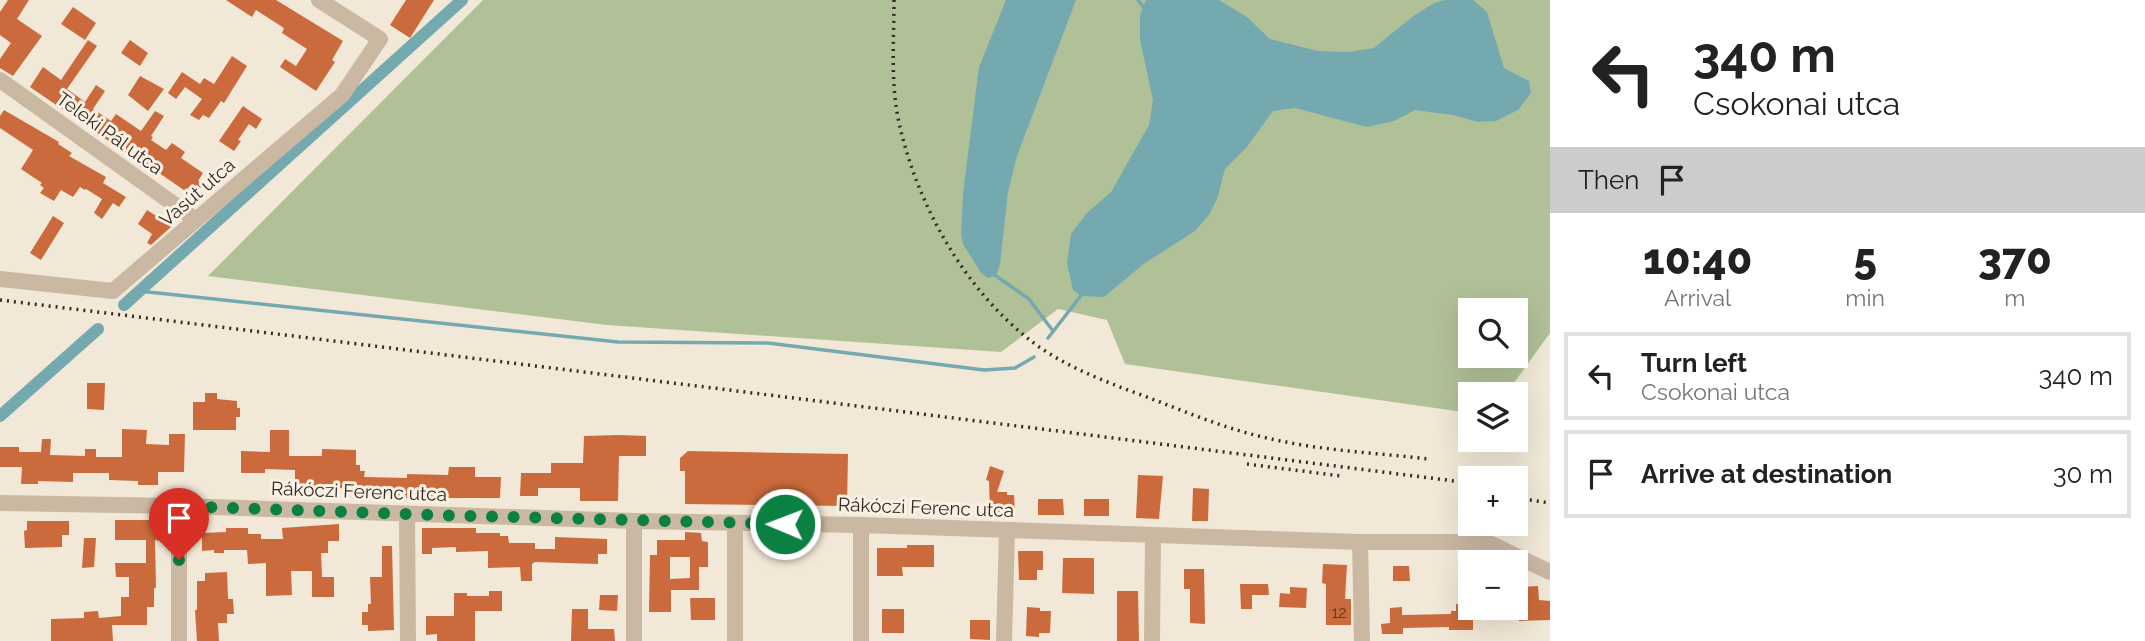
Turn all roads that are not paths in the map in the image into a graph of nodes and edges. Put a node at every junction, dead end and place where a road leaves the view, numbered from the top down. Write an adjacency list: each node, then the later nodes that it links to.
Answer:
1 (319, 0): 3 (street, Vasút utca)
2 (0, 80): 3 (street, Teleki Pál utca)
3 (196, 220): 4 (street, Vasút utca)
4 (0, 279)
5 (0, 503): 6 (street, Rákóczi Ferenc utca)
6 (179, 506): 7 (street, Rákóczi Ferenc utca); 15 (street)
7 (407, 514): 8 (street, Rákóczi Ferenc utca); 16 (street)
8 (634, 521): 9 (street, Rákóczi Ferenc utca); 17 (street)
9 (735, 523): 10 (street, Rákóczi Ferenc utca); 18 (street)
10 (861, 525): 11 (street, Rákóczi Ferenc utca); 19 (street)
11 (1007, 531): 12 (street, Rákóczi Ferenc utca); 20 (street)
12 (1153, 536): 13 (street, Rákóczi Ferenc utca); 21 (street)
13 (1360, 542): 14 (street, Rákóczi Ferenc utca); 22 (street)
14 (1550, 572)
15 (178, 641)
16 (408, 641)
17 (634, 641)
18 (735, 641)
19 (861, 641)
20 (1004, 641)
21 (1152, 641)
22 (1362, 641)

